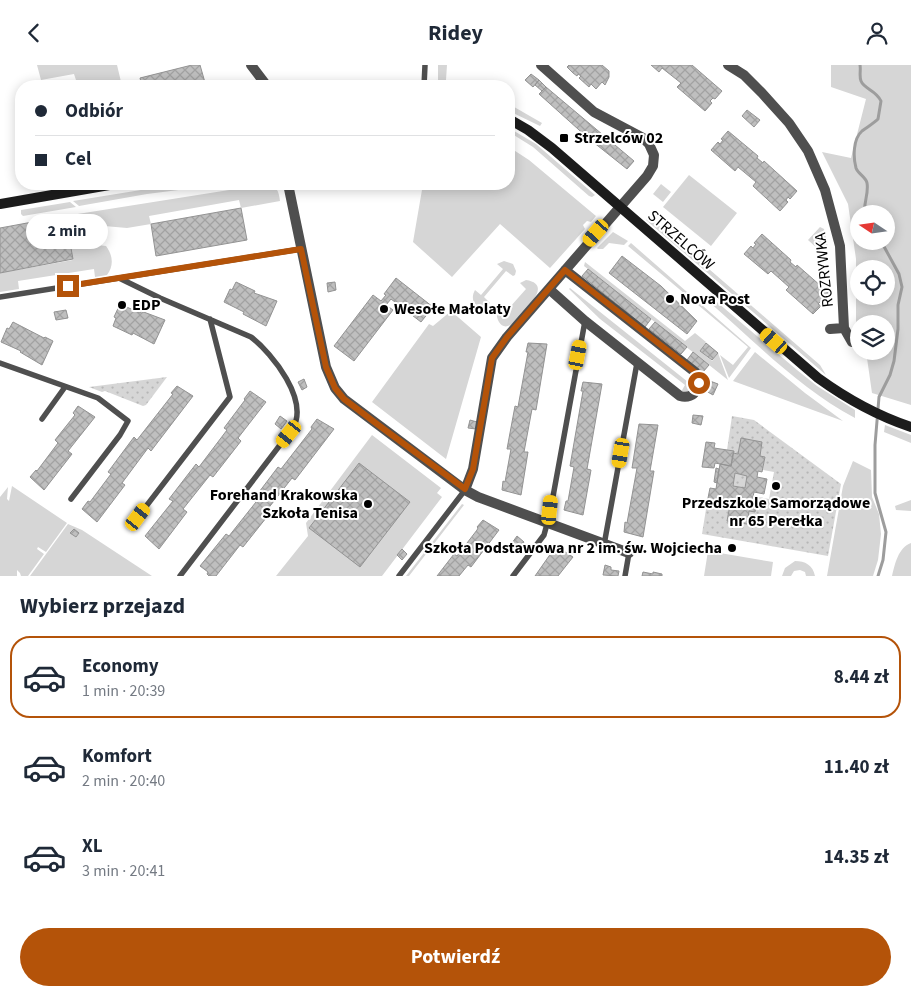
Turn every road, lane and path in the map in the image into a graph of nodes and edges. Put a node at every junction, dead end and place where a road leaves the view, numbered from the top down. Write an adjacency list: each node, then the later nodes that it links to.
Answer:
1 (251, 65): 5 (street)
2 (425, 65): 6 (lane)
3 (540, 65): 11 (street)
4 (728, 65): 19 (street, ROZRYWKA)
5 (262, 80)
6 (424, 80)
7 (515, 123): 11 (street, STRZELCÓW)
8 (80, 190): 10 (street)
9 (289, 190): 12 (street)
10 (0, 204)
11 (620, 207): 13 (street); 26 (street, STRZELCÓW)
12 (301, 249): 14 (lane); 27 (street)
13 (565, 270): 15 (street); 23 (street)
14 (119, 278): 16 (lane); 17 (lane)
15 (549, 289): 18 (street); 27 (street)
16 (0, 297)
17 (210, 319): 29 (lane); 33 (lane)
18 (584, 321): 23 (street); 30 (lane)
19 (844, 328): 20 (street, ROZRYWKA); 21 (street, ROZRYWKA)
20 (830, 329)
21 (850, 338)
22 (0, 363): 24 (lane)
23 (637, 363): 31 (lane)
24 (65, 387): 25 (lane); 28 (lane)
25 (42, 419)
26 (911, 427)
27 (465, 489): 30 (street); 34 (lane)
28 (71, 499)
29 (134, 522)
30 (547, 523): 31 (street); 35 (lane)
31 (604, 545): 32 (street)
32 (629, 553): 36 (lane)
33 (180, 576)
34 (398, 576)
35 (513, 576)
36 (625, 576)

